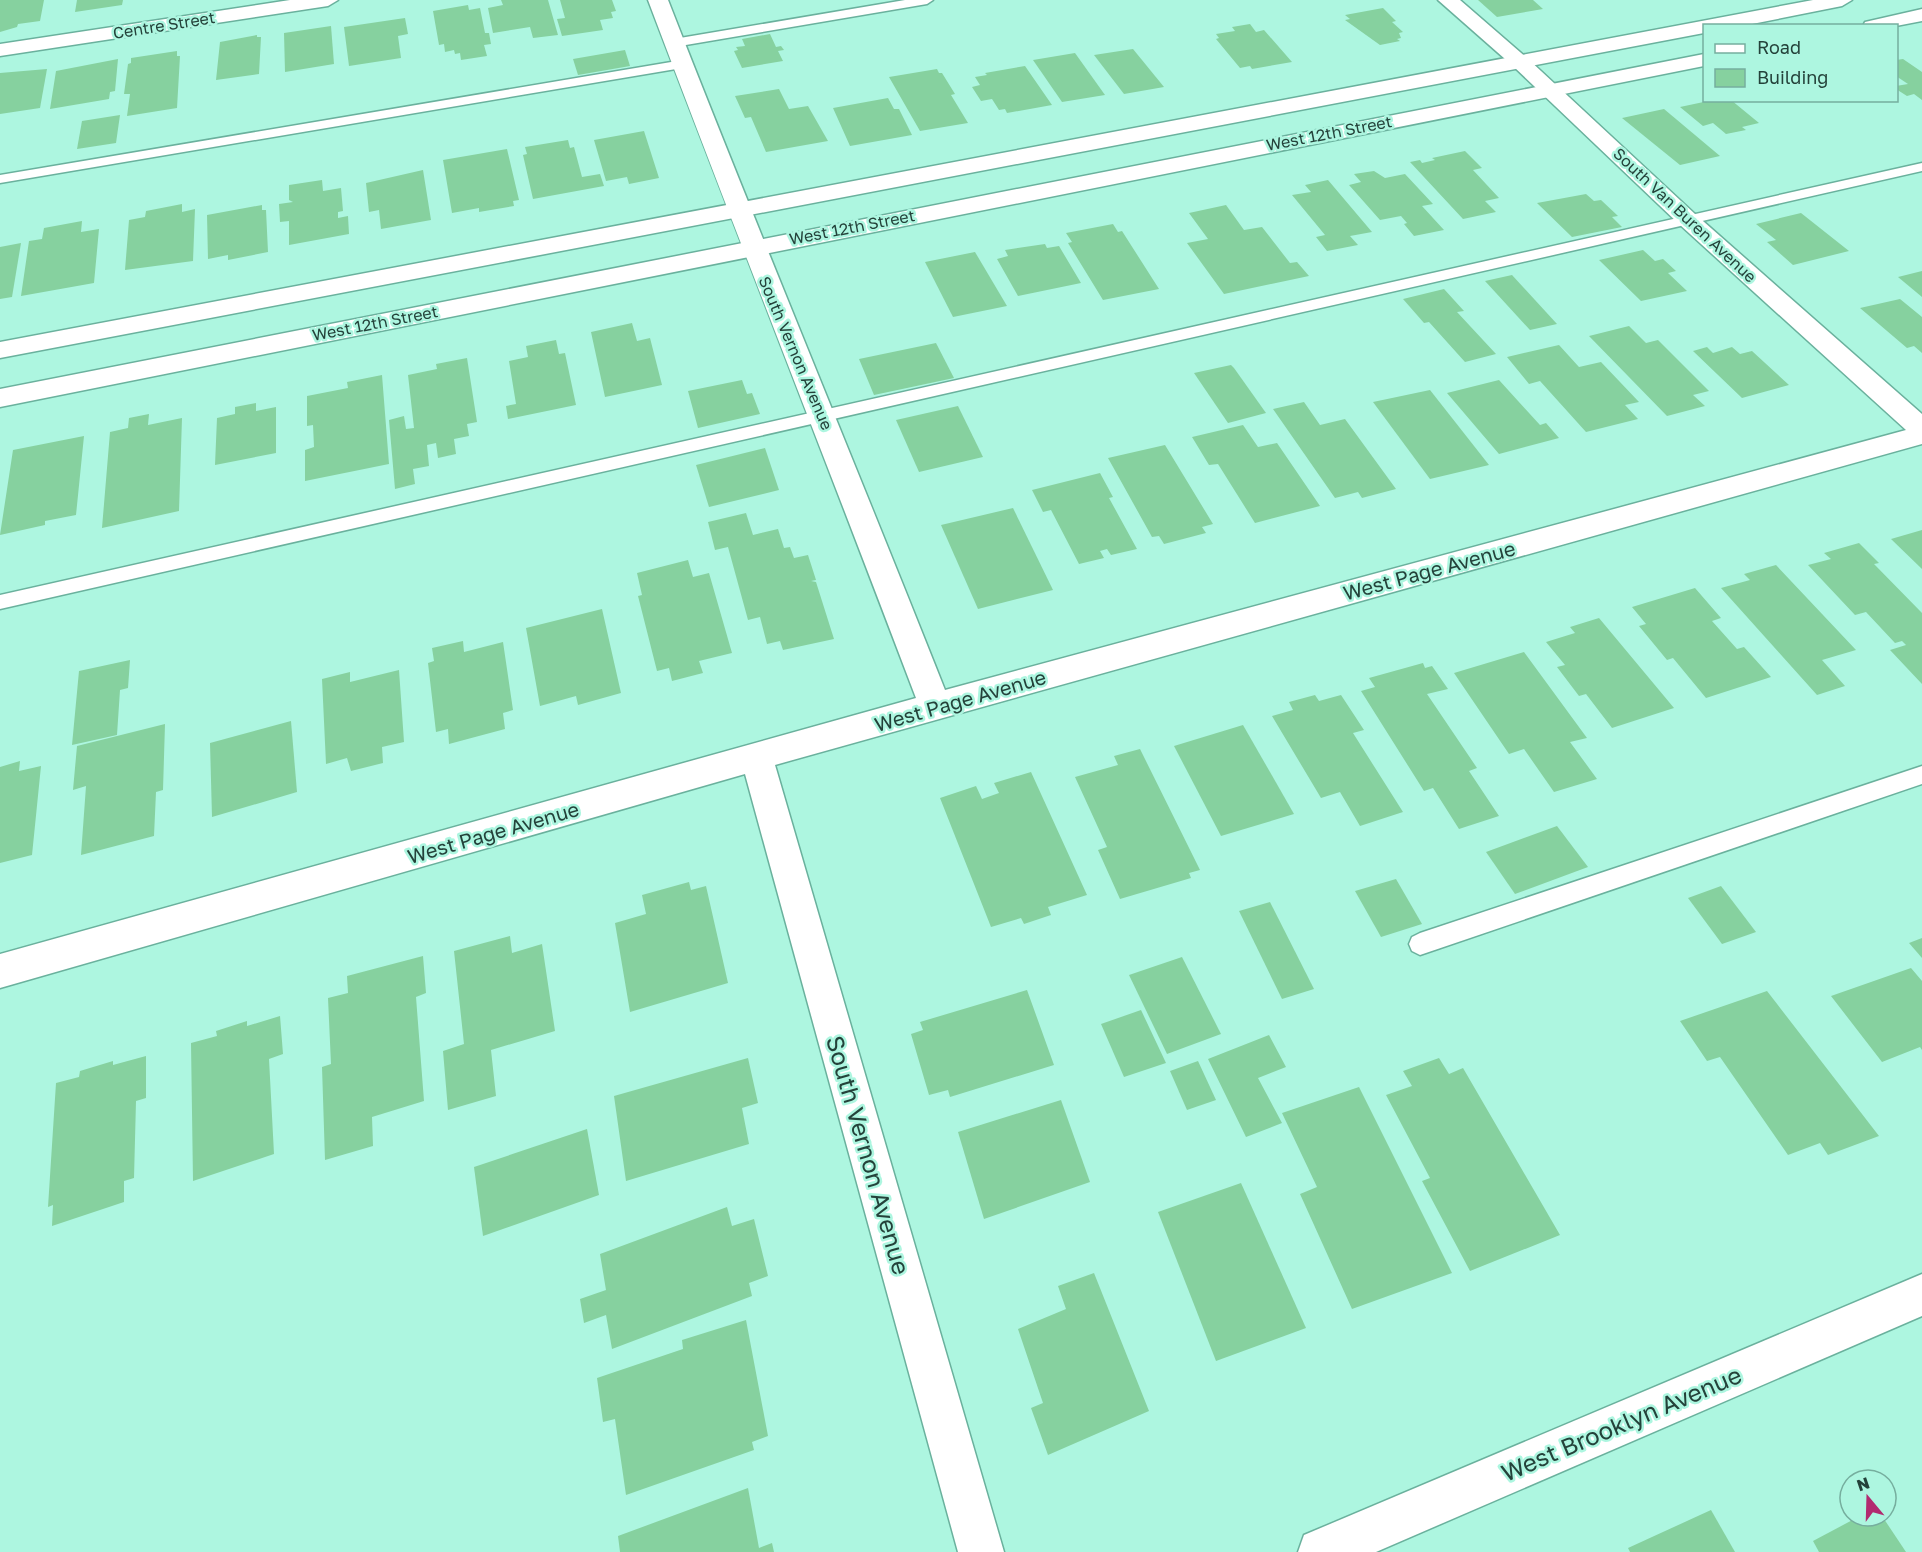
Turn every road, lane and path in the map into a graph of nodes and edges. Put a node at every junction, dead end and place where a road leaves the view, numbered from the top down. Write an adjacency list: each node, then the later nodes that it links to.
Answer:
1 (328, 0): 11 (street, Centre Street)
2 (658, 0): 10 (street, South Vernon Avenue)
3 (927, 0): 10 (lane)
4 (1448, 0): 13 (street, South Van Buren Avenue)
5 (1842, 0): 7 (street)
6 (1922, 15): 8 (street)
7 (1720, 24)
8 (1881, 24)
9 (1703, 27): 13 (street, West 12th Street)
10 (674, 43): 14 (street, South Vernon Avenue)
11 (0, 50)
12 (1703, 60): 15 (street, West 12th Street)
13 (1520, 62): 15 (street, South Van Buren Avenue); 18 (street, West 12th Street)
14 (683, 64): 17 (lane); 18 (street, South Vernon Avenue)
15 (1551, 91): 19 (street, South Van Buren Avenue); 20 (street, West 12th Street)
16 (1922, 166): 19 (lane)
17 (0, 179)
18 (739, 210): 20 (street, South Vernon Avenue); 21 (street, West 12th Street)
19 (1687, 219): 23 (lane); 24 (street, South Van Buren Avenue)
20 (752, 247): 22 (street, West 12th Street); 23 (street, South Vernon Avenue)
21 (0, 350)
22 (0, 398)
23 (823, 416): 26 (lane); 27 (street, South Vernon Avenue)
24 (1922, 429)
25 (1922, 435): 27 (street, West Page Avenue)
26 (0, 602)
27 (935, 706): 28 (street, West Page Avenue)
28 (757, 758): 31 (street, West Page Avenue); 33 (street, South Vernon Avenue)
29 (1922, 775): 30 (lane)
30 (1420, 944)
31 (0, 970)
32 (1922, 1295): 34 (street, West Brooklyn Avenue)
33 (981, 1552)
34 (1321, 1552)

